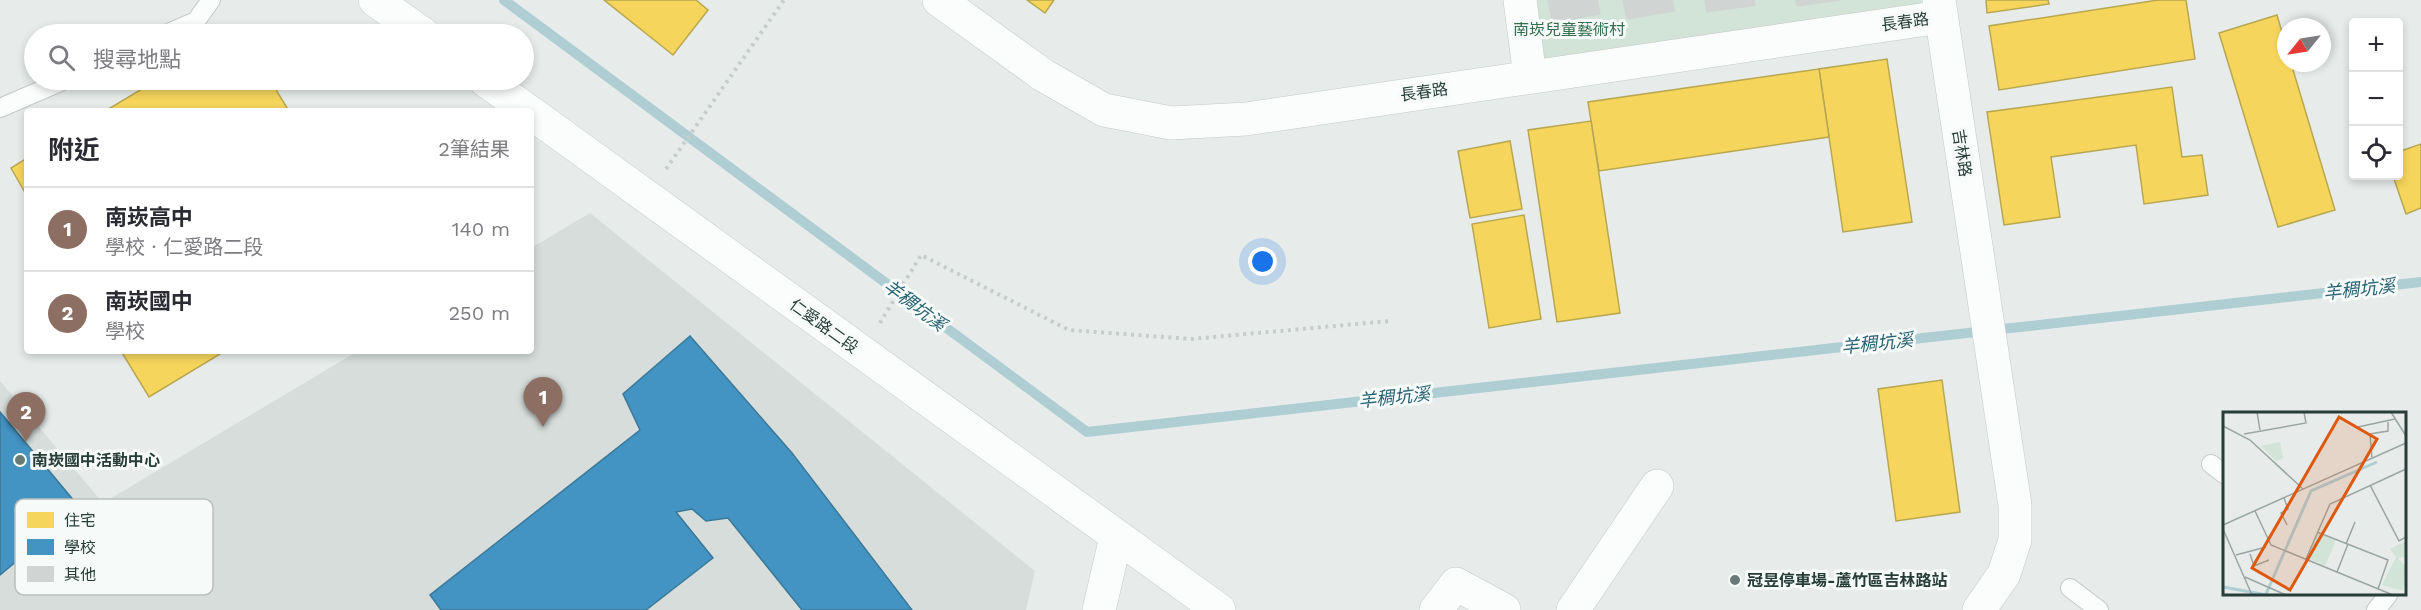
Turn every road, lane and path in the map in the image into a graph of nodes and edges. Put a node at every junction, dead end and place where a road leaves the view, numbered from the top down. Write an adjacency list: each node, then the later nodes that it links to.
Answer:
1 (211, 0): 7 (lane)
2 (375, 0): 8 (street)
3 (784, 0): 15 (path)
4 (939, 0): 9 (street, 長春路)
5 (1520, 0): 9 (street)
6 (1940, 8): 9 (street, 長春路); 27 (street, 吉林路)
7 (189, 24)
8 (409, 24)
9 (1530, 77)
10 (42, 90): 12 (lane)
11 (499, 90): 13 (street, 仁愛路二段)
12 (0, 108)
13 (524, 108)
14 (534, 115): 19 (street, 仁愛路二段)
15 (675, 155)
16 (882, 319): 17 (path)
17 (1390, 321)
18 (1657, 486): 26 (street)
19 (1116, 537): 22 (street); 23 (street, 仁愛路二段)
20 (2070, 588): 28 (lane)
21 (2386, 595): 29 (lane)
22 (1099, 610)
23 (1219, 610)
24 (1436, 610): 25 (street)
25 (1504, 610)
26 (1573, 610)
27 (1979, 610)
28 (2099, 610)
29 (2376, 610)

